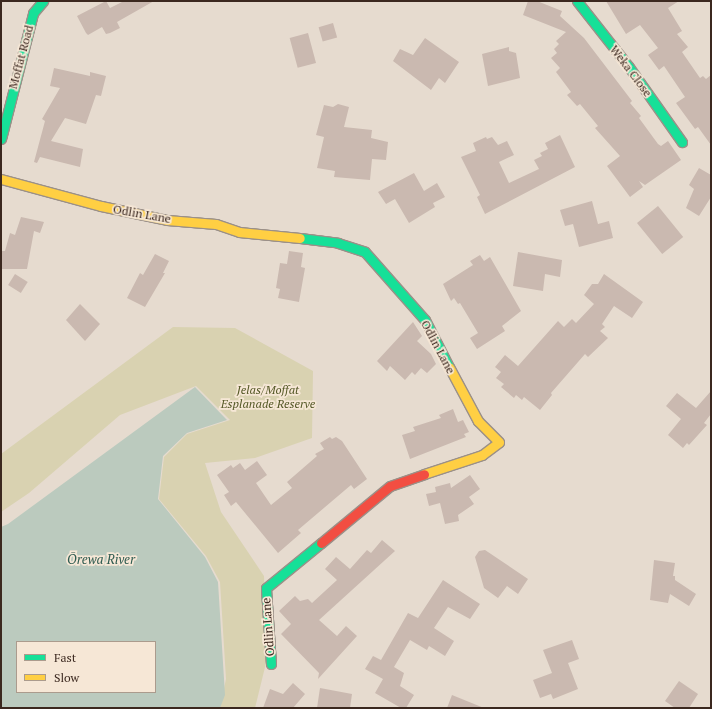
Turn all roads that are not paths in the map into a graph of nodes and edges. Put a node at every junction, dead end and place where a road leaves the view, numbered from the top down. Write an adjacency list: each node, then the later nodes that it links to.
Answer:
1 (43, 1): 3 (street, Moffat Road)
2 (577, 1): 4 (street, Weka Close)
3 (1, 139)
4 (682, 142)
5 (1, 179): 6 (street, Odlin Lane)
6 (271, 664)

